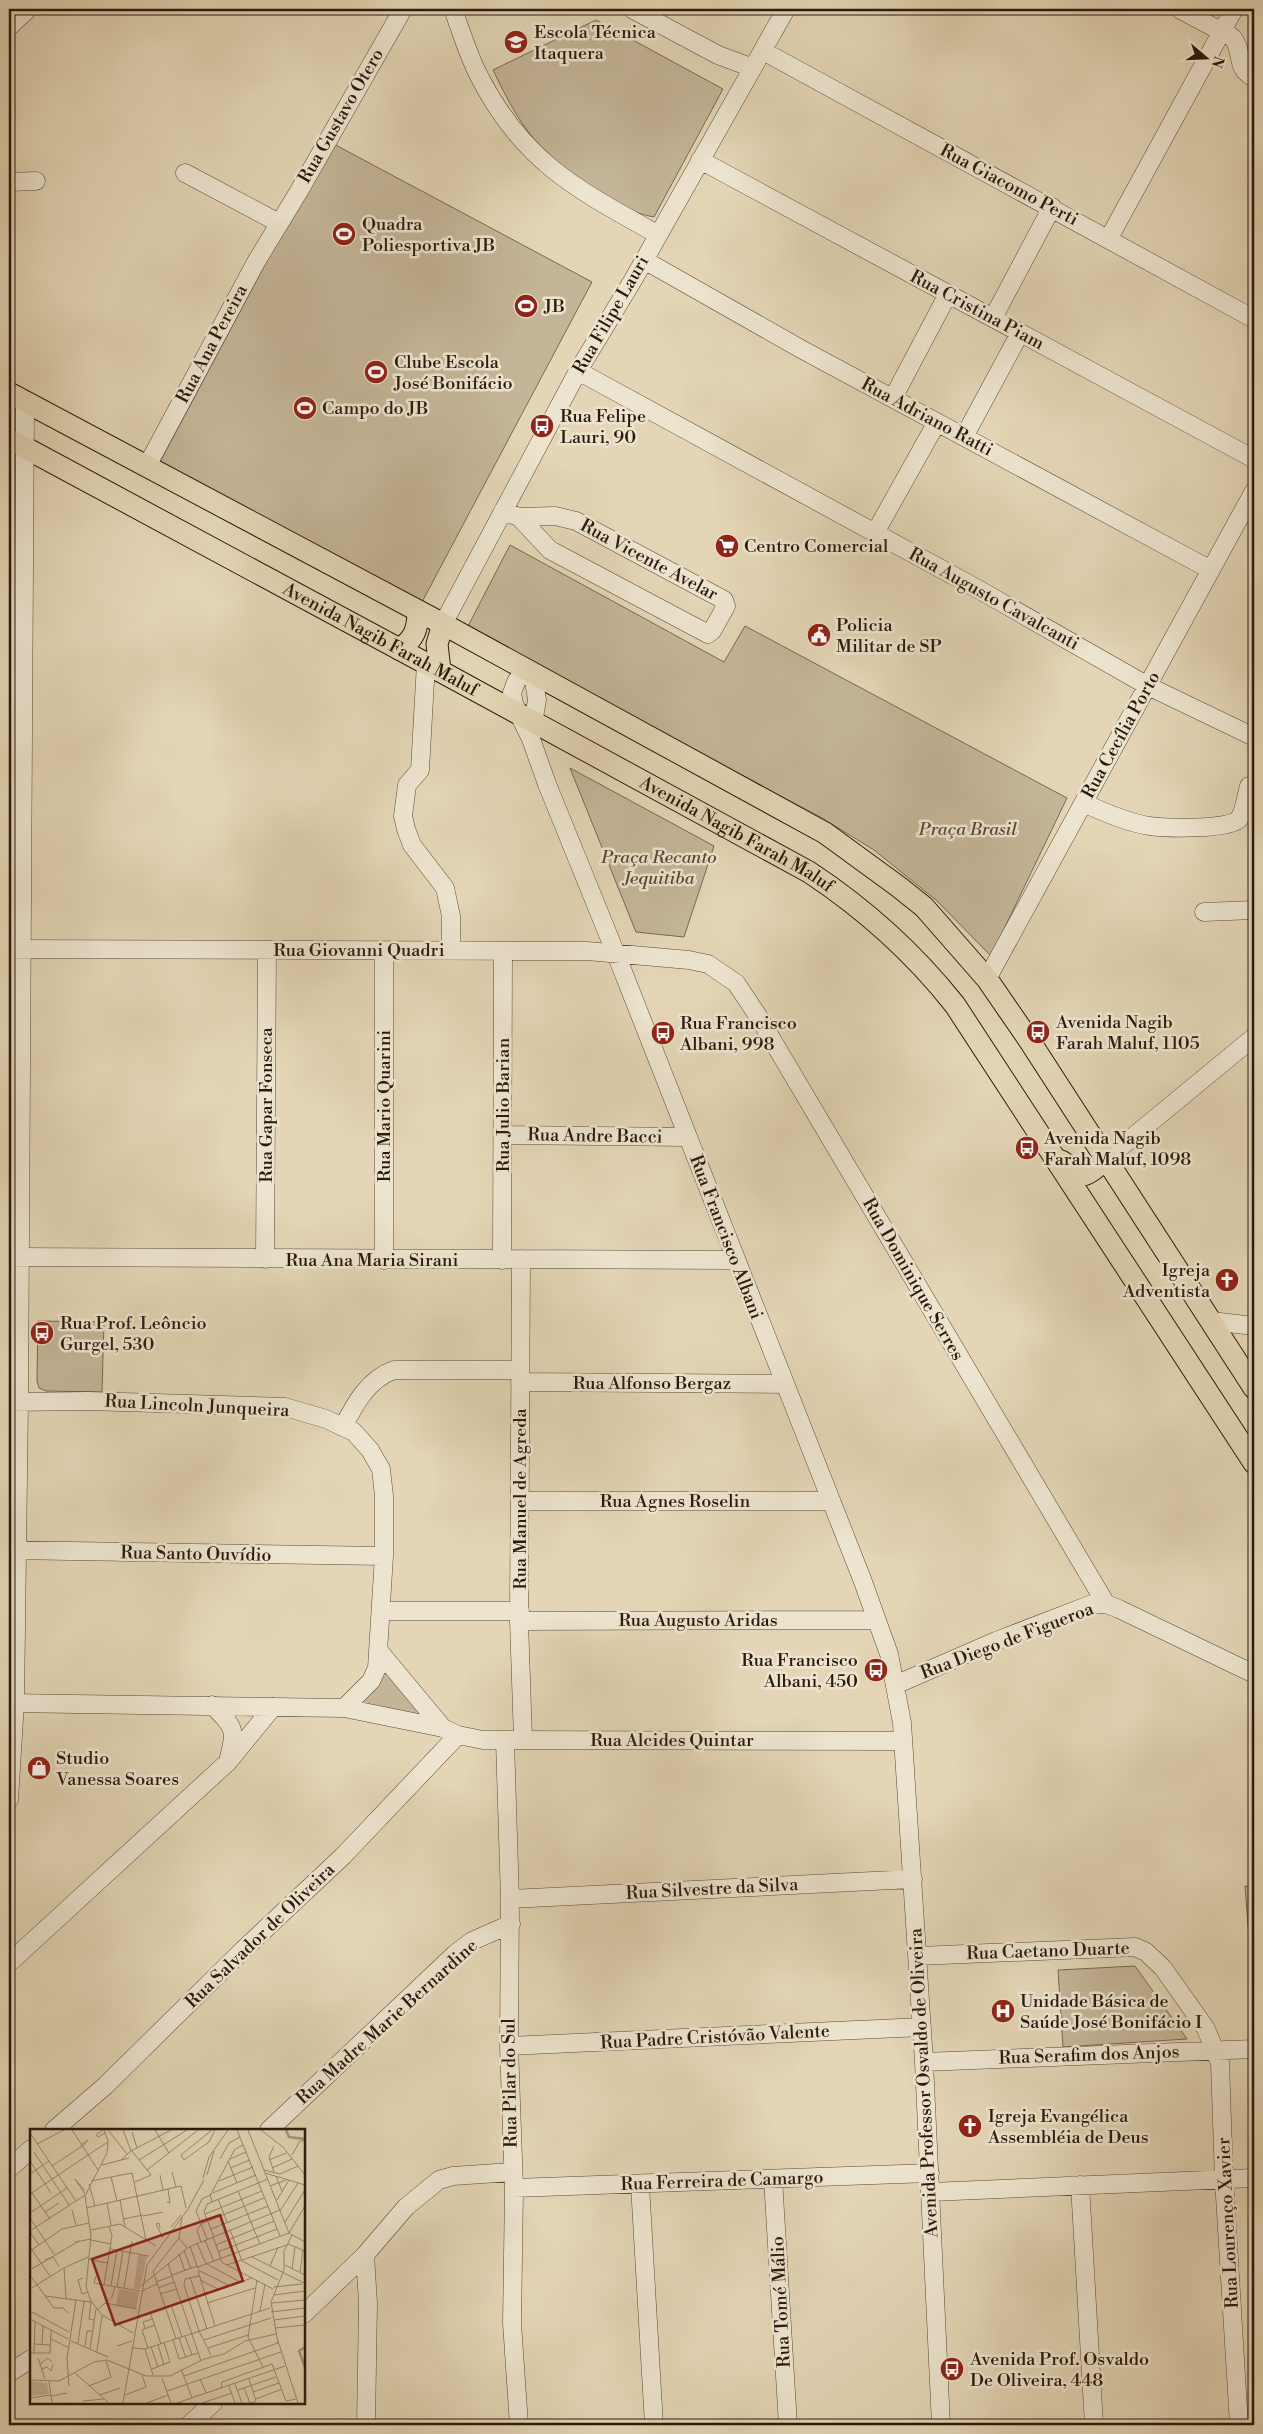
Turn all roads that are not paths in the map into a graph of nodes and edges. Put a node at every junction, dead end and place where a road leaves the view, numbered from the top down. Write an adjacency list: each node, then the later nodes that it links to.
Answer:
1 (28, 9): 8 (street)
2 (402, 9): 18 (street, Rua Gustavo Otero)
3 (453, 9): 19 (street)
4 (632, 9): 11 (street)
5 (786, 9): 10 (street, Rua Filipe Lauri)
6 (1179, 9): 9 (street)
7 (1234, 9): 9 (street)
8 (9, 27)
9 (1221, 32): 12 (street); 20 (street)
10 (763, 51): 11 (street, Rua Filipe Lauri); 17 (street, Rua Giacomo Perti)
11 (753, 68): 13 (street, Rua Filipe Lauri)
12 (1254, 78)
13 (700, 160): 19 (street, Rua Filipe Lauri); 22 (street, Rua Cristina Piam)
14 (185, 173): 18 (street)
15 (36, 181): 16 (street)
16 (9, 182)
17 (1052, 207): 20 (street, Rua Giacomo Perti); 23 (street)
18 (279, 223): 33 (street, Rua Ana Pereira)
19 (657, 234): 21 (street, Rua Filipe Lauri)
20 (1109, 238): 24 (street, Rua Giacomo Perti)
21 (644, 260): 26 (street, Rua Filipe Lauri); 28 (street, Rua Adriano Ratti)
22 (948, 294): 23 (street, Rua Cristina Piam); 28 (street)
23 (993, 318): 25 (street, Rua Cristina Piam)
24 (1254, 319)
25 (1020, 333): 30 (street); 32 (street, Rua Cristina Piam)
26 (578, 371): 35 (street, Rua Filipe Lauri); 36 (street, Rua Augusto Cavalcanti)
27 (17, 397): 31 (street); 33 (main road)
28 (893, 398): 29 (street, Rua Adriano Ratti)
29 (937, 422): 30 (street, Rua Adriano Ratti); 36 (street)
30 (964, 437): 37 (street, Rua Adriano Ratti)
31 (16, 444): 40 (main road, Avenida Nagib Farah Maluf); 43 (street)
32 (1254, 459)
33 (147, 466): 38 (main road)
34 (1254, 491): 37 (street, Rua Cecília Porto)
35 (511, 514): 35 (street, Rua Vicente Avelar); 39 (street, Rua Filipe Lauri)
36 (874, 533): 44 (street, Rua Augusto Cavalcanti)
37 (1211, 570): 44 (street, Rua Cecília Porto)
38 (418, 611): 39 (main road); 40 (main road)
39 (443, 624): 41 (main road); 42 (main road)
40 (399, 649): 41 (main road, Avenida Nagib Farah Maluf)
41 (433, 667): 45 (main road, Avenida Nagib Farah Maluf); 53 (street)
42 (529, 671): 45 (street, Rua Francisco Albani); 45 (street, Rua Francisco Albani); 58 (main road)
43 (16, 674): 51 (street)
44 (1148, 686): 46 (street, Rua Augusto Cavalcanti); 48 (street, Rua Cecília Porto)
45 (527, 725): 56 (street, Rua Francisco Albani); 63 (main road, Avenida Nagib Farah Maluf)
46 (1254, 737)
47 (1249, 786): 48 (street)
48 (1084, 803): 58 (street, Rua Cecília Porto)
49 (1254, 910): 50 (street)
50 (1204, 912)
51 (15, 949): 52 (street, Rua Giovanni Quadri); 60 (street)
52 (267, 950): 54 (street, Rua Giovanni Quadri); 67 (street, Rua Gapar Fonseca)
53 (450, 950): 54 (street, Rua Giovanni Quadri); 55 (street, Rua Giovanni Quadri)
54 (384, 951): 68 (street, Rua Mario Quarini)
55 (503, 951): 56 (street, Rua Giovanni Quadri); 61 (street, Rua Julio Barian)
56 (616, 954): 57 (street, Rua Giovanni Quadri); 62 (street, Rua Francisco Albani)
57 (708, 964): 83 (street, Rua Dominique Serres)
58 (987, 979): 64 (main road)
59 (1254, 1037): 64 (street)
60 (15, 1074): 65 (street)
61 (503, 1135): 62 (street, Rua Andre Bacci); 69 (street, Rua Julio Barian)
62 (687, 1137): 70 (street, Rua Francisco Albani)
63 (1056, 1158): 64 (main road); 78 (main road, Avenida Nagib Farah Maluf)
64 (1106, 1159): 71 (main road)
65 (14, 1257): 67 (street, Rua Ana Maria Sirani); 76 (street)
66 (521, 1259): 69 (street, Rua Ana Maria Sirani); 70 (street, Rua Ana Maria Sirani); 73 (street, Rua Manuel de Agreda)
67 (265, 1260): 68 (street, Rua Ana Maria Sirani)
68 (384, 1260): 69 (street, Rua Ana Maria Sirani)
69 (502, 1260)
70 (735, 1260): 74 (street, Rua Francisco Albani)
71 (1211, 1321): 72 (street); 75 (main road)
72 (1254, 1326)
73 (520, 1376): 74 (street, Rua Alfonso Bergaz); 77 (street, Rua Alfonso Bergaz); 79 (street, Rua Manuel de Agreda)
74 (784, 1384): 80 (street, Rua Francisco Albani)
75 (1254, 1388)
76 (14, 1402): 77 (street, Rua Lincoln Junqueira); 81 (street)
77 (343, 1427): 82 (street, Rua Lincoln Junqueira)
78 (1254, 1463)
79 (520, 1501): 80 (street, Rua Agnes Roselin); 85 (street, Rua Manuel de Agreda)
80 (831, 1501): 86 (street, Rua Francisco Albani)
81 (13, 1550): 82 (street, Rua Santo Ouvídio); 90 (street)
82 (384, 1556): 84 (street, Rua Lincoln Junqueira)
83 (1106, 1604): 88 (street, Rua Diego de Figueroa); 89 (street, Rua Diego de Figueroa)
84 (381, 1611): 85 (street, Rua Augusto Aridas); 87 (street, Rua Lincoln Junqueira)
85 (520, 1616): 86 (street, Rua Augusto Aridas); 95 (street, Rua Manuel de Agreda)
86 (877, 1620): 89 (street, Rua Francisco Albani)
87 (379, 1651): 93 (street, Rua Lincoln Junqueira); 94 (street)
88 (1254, 1674)
89 (895, 1685): 97 (street, Rua Francisco Albani)
90 (12, 1703): 91 (street); 99 (street)
91 (212, 1705): 92 (street); 98 (street)
92 (273, 1708): 93 (street); 98 (street)
93 (350, 1709): 94 (street, Rua Alcides Quintar)
94 (451, 1732): 96 (street, Rua Alcides Quintar); 110 (street, Rua Salvador de Oliveira)
95 (523, 1740): 96 (street, Rua Alcides Quintar); 97 (street, Rua Alcides Quintar)
96 (505, 1741): 101 (street, Rua Pilar do Sul)
97 (903, 1741): 100 (street, Avenida Professor Osvaldo de Oliveira)
98 (228, 1762): 104 (street)
99 (9, 1800)
100 (913, 1879): 101 (street, Rua Silvestre da Silva); 103 (street, Avenida Professor Osvaldo de Oliveira)
101 (510, 1899): 102 (street, Rua Pilar do Sul)
102 (511, 1924): 106 (street, Rua Pilar do Sul); 111 (street, Rua Madre Marie Bernardine)
103 (918, 1956): 105 (street, Avenida Professor Osvaldo de Oliveira); 108 (street, Rua Caetano Duarte)
104 (9, 1963)
105 (922, 2027): 106 (street, Rua Padre Cristóvão Valente); 109 (street, Avenida Professor Osvaldo de Oliveira)
106 (508, 2046): 118 (street, Rua Pilar do Sul)
107 (1254, 2049): 108 (street, Rua Serafim dos Anjos)
108 (1217, 2051): 109 (street, Rua Serafim dos Anjos); 117 (street, Rua Lourenço Xavier)
109 (924, 2062): 114 (street, Avenida Professor Osvaldo de Oliveira)
110 (55, 2129)
111 (270, 2129)
112 (30, 2150): 113 (street)
113 (9, 2169)
114 (930, 2173): 116 (street, Rua Ferreira de Camargo); 121 (street, Avenida Professor Osvaldo de Oliveira)
115 (1254, 2178): 117 (street)
116 (773, 2179): 119 (street, Rua Ferreira de Camargo); 131 (street, Rua Tomé Málio)
117 (1224, 2179): 120 (street); 134 (street, Rua Lourenço Xavier)
118 (513, 2180): 119 (street, Rua Ferreira de Camargo); 122 (street, Rua Ferreira de Camargo); 129 (street, Rua Pilar do Sul)
119 (640, 2185): 130 (street)
120 (1080, 2185): 121 (street); 133 (street)
121 (931, 2192): 132 (street, Avenida Professor Osvaldo de Oliveira)
122 (364, 2255): 123 (street, Rua Ferreira de Camargo); 128 (street)
123 (305, 2313)
124 (30, 2360): 125 (street)
125 (9, 2373)
126 (212, 2404): 127 (street)
127 (189, 2425)
128 (366, 2425)
129 (519, 2425)
130 (654, 2425)
131 (788, 2425)
132 (941, 2425)
133 (1094, 2425)
134 (1239, 2425)

